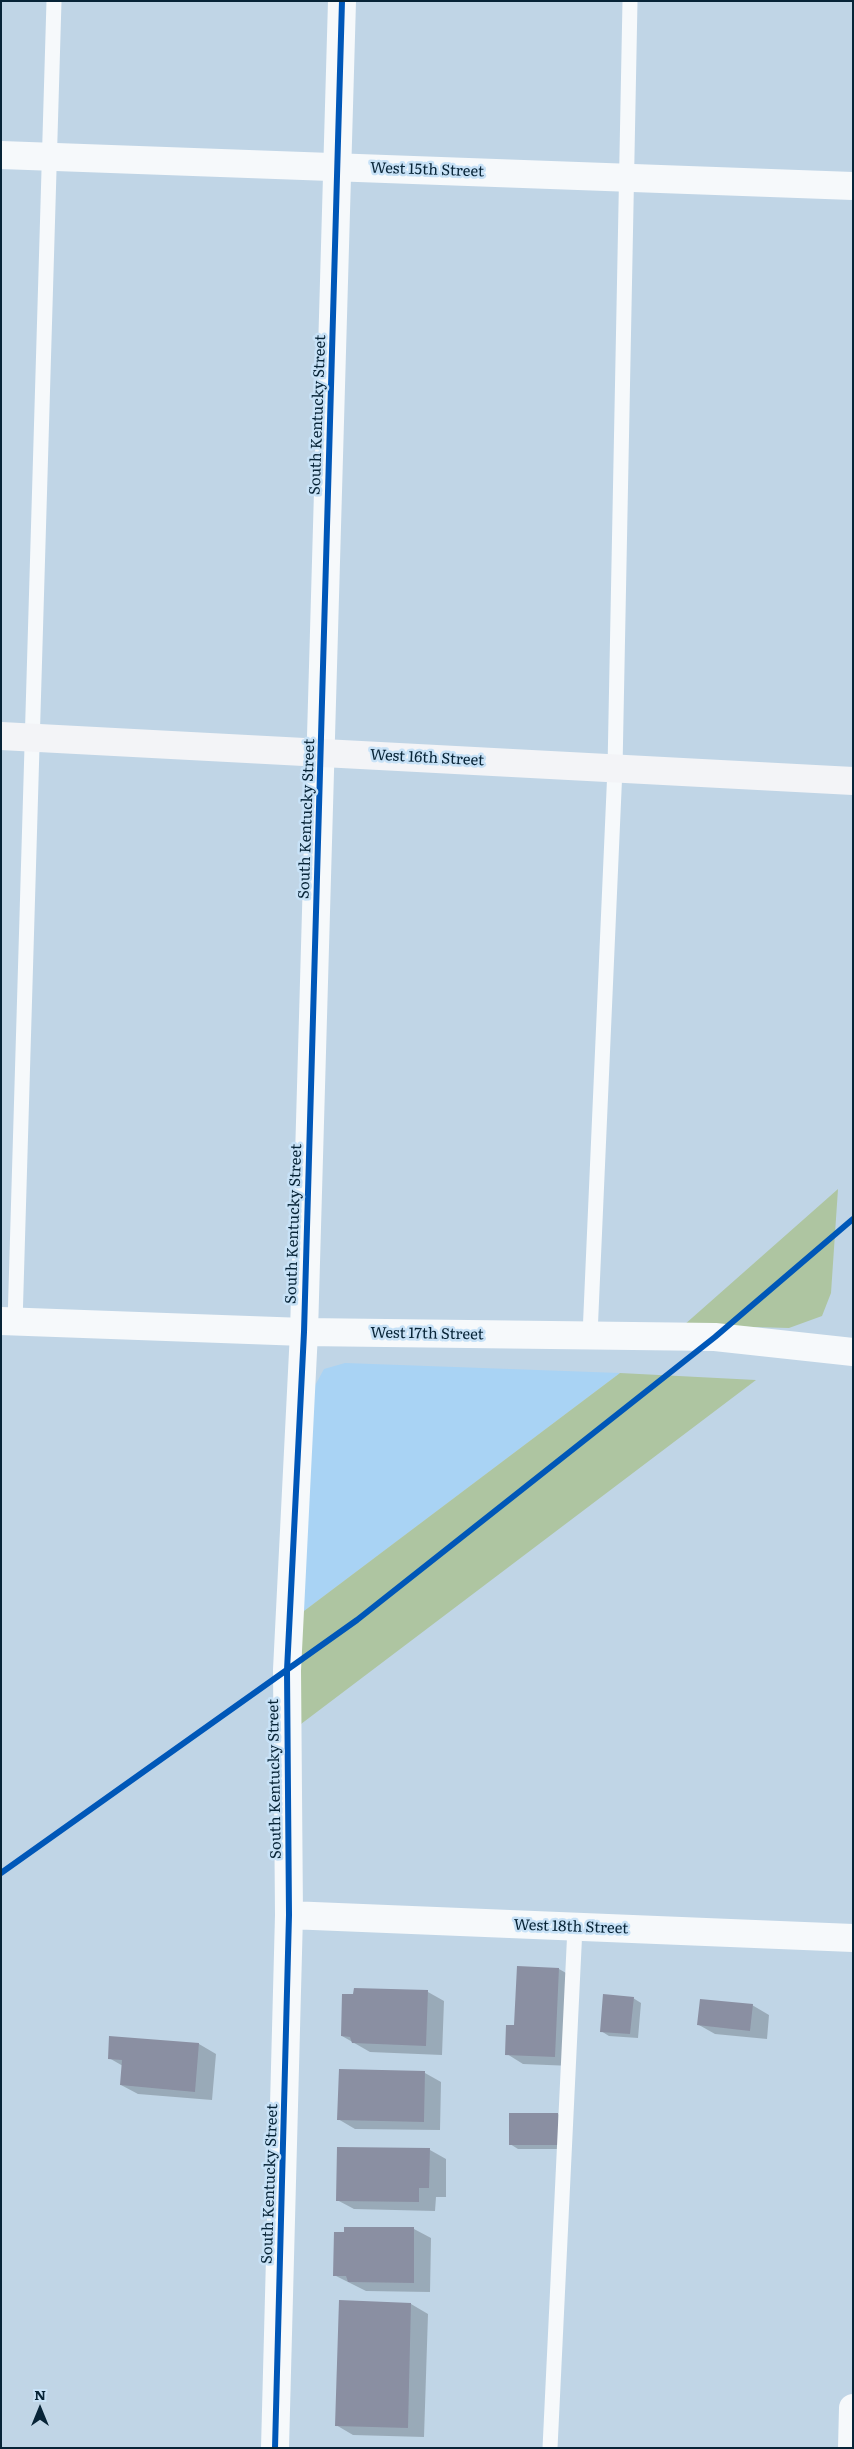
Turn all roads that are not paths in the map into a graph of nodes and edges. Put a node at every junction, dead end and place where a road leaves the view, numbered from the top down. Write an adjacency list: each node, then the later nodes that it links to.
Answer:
1 (54, 1): 5 (lane)
2 (342, 1): 6 (street, South Kentucky Street)
3 (630, 1): 7 (lane)
4 (1, 155): 5 (street, West 15th Street)
5 (49, 157): 6 (street, West 15th Street); 10 (lane)
6 (338, 167): 7 (street, West 15th Street); 11 (street, South Kentucky Street)
7 (626, 177): 8 (street, West 15th Street); 12 (lane)
8 (853, 186)
9 (1, 736): 10 (main road, West 16th Street)
10 (32, 738): 11 (main road, West 16th Street); 14 (lane)
11 (321, 753): 12 (main road, West 16th Street); 15 (street, South Kentucky Street)
12 (614, 768): 13 (main road, West 16th Street); 16 (lane)
13 (853, 781)
14 (8, 1322): 15 (street, West 17th Street)
15 (304, 1332): 16 (street, West 17th Street); 18 (street, South Kentucky Street)
16 (590, 1335): 17 (street, West 17th Street)
17 (853, 1352)
18 (289, 1915): 19 (street, West 18th Street); 22 (street, South Kentucky Street)
19 (575, 1927): 20 (street, West 18th Street); 23 (lane)
20 (853, 1938)
21 (853, 2408): 24 (street)
22 (275, 2448)
23 (550, 2448)
24 (852, 2448)

